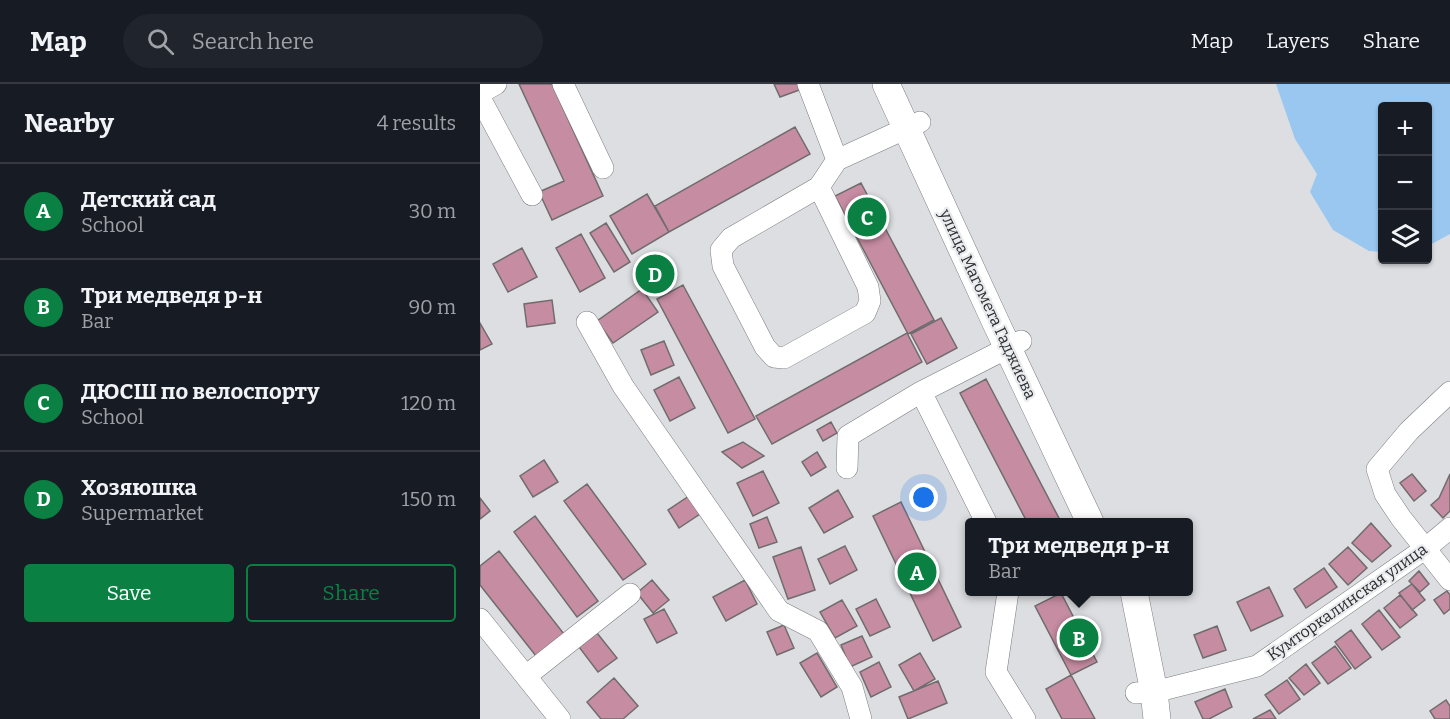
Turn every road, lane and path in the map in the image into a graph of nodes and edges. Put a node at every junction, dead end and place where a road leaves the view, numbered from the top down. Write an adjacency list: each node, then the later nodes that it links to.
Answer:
1 (496, 84): 6 (street)
2 (563, 84): 10 (street)
3 (808, 84): 9 (street)
4 (886, 84): 8 (main road, улица Магомета Гаджиева)
5 (903, 84): 8 (main road, улица Магомета Гаджиева)
6 (480, 93)
7 (480, 98): 12 (street)
8 (913, 125): 9 (street); 14 (main road, улица Магомета Гаджиева)
9 (837, 160): 11 (street)
10 (603, 168)
11 (819, 187): 11 (street)
12 (532, 195)
13 (587, 322): 32 (street)
14 (1014, 344): 15 (street); 19 (main road, улица Магомета Гаджиева); 20 (main road, улица Магомета Гаджиева)
15 (921, 392): 17 (street); 18 (street)
16 (1450, 392): 22 (street)
17 (847, 468)
18 (984, 518)
19 (1088, 518)
20 (1105, 518)
21 (1450, 528): 22 (street, Кумторкалинская улица)
22 (1426, 548): 23 (street); 30 (street, Кумторкалинская улица)
23 (1450, 580)
24 (630, 594): 29 (street)
25 (1007, 596): 33 (street)
26 (1120, 596): 30 (main road)
27 (1134, 596): 30 (main road)
28 (480, 619): 29 (street)
29 (526, 676): 31 (street)
30 (1143, 701): 34 (main road)
31 (560, 719)
32 (861, 719)
33 (1024, 719)
34 (1157, 719)

